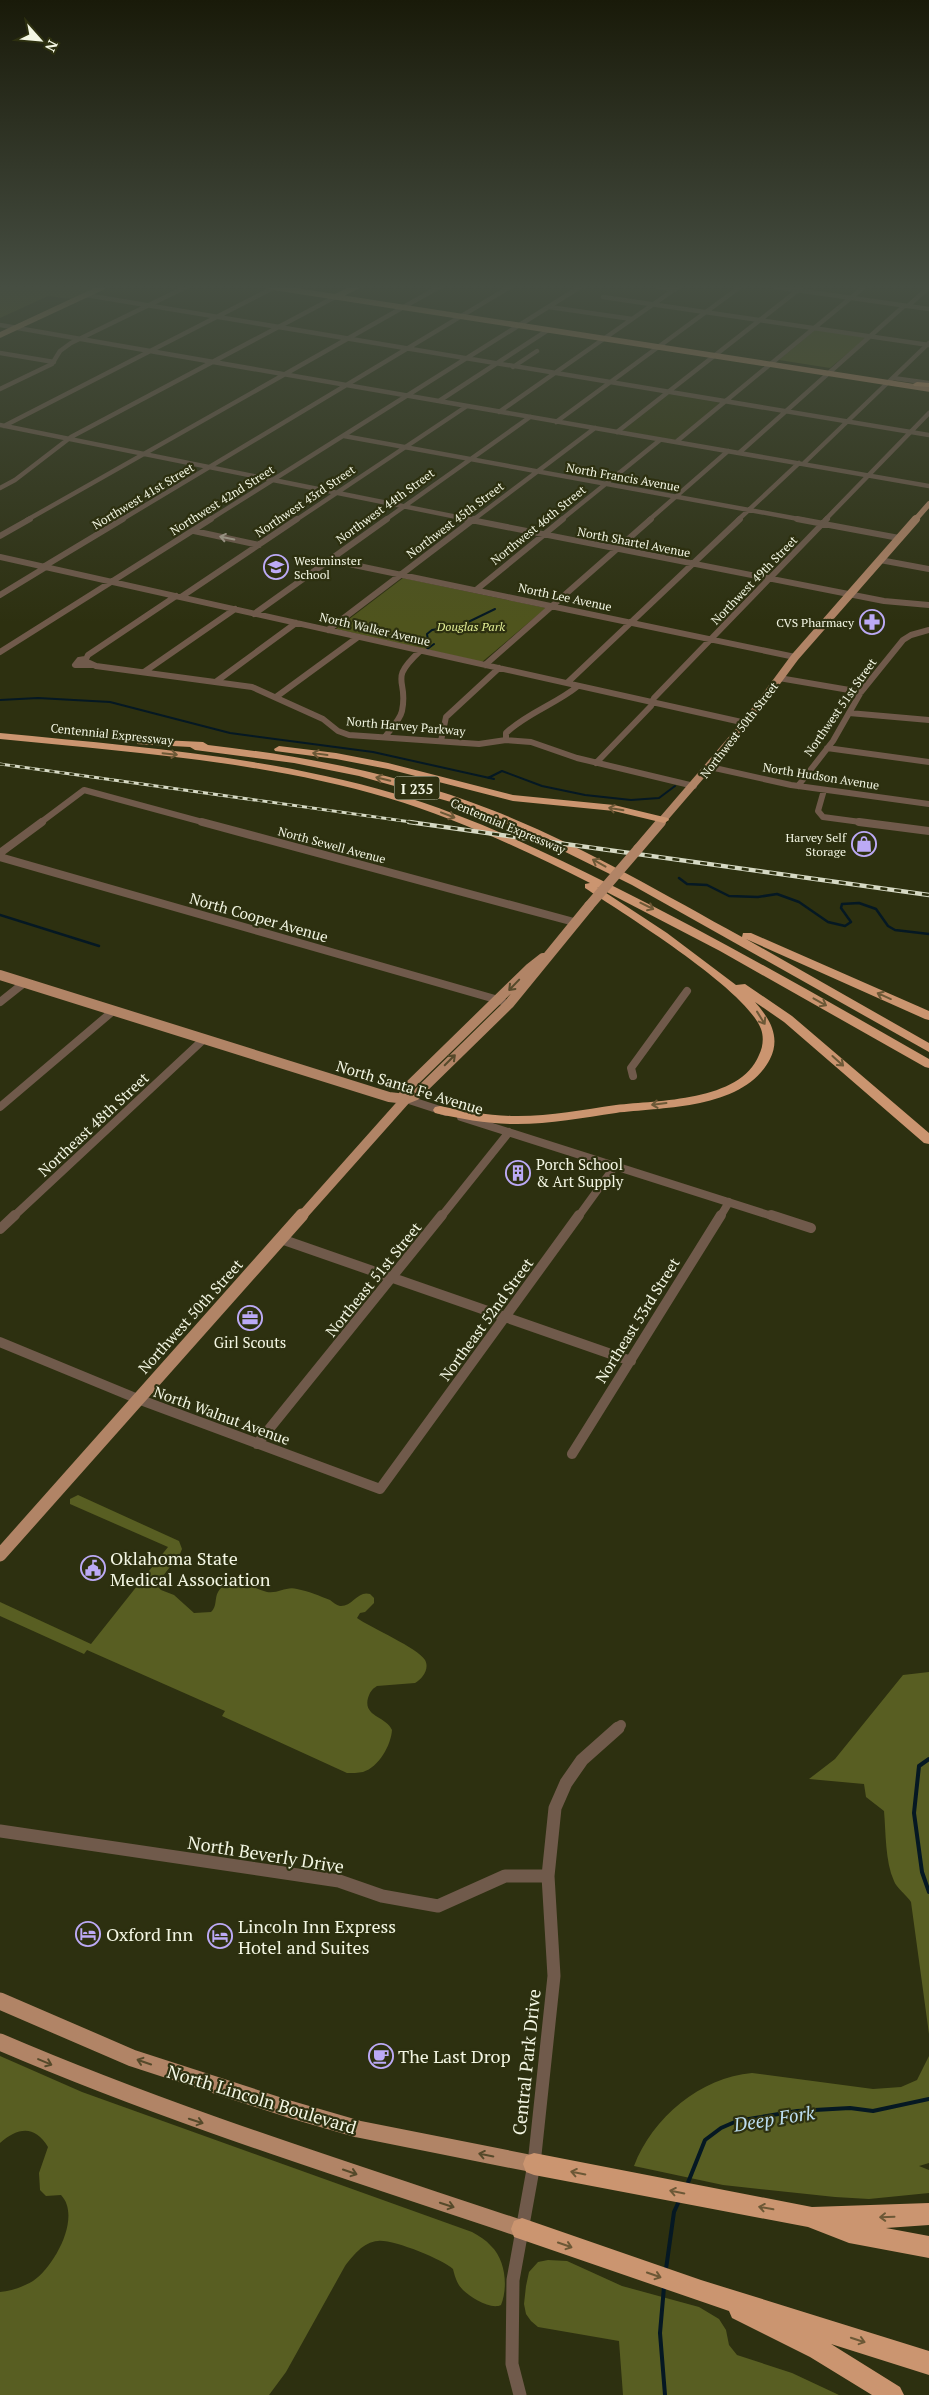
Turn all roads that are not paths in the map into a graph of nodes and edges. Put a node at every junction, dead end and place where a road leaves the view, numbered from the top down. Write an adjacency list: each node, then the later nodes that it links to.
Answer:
1 (57, 399): 24 (street)
2 (144, 399): 30 (street)
3 (243, 399): 36 (street)
4 (323, 399): 39 (street, Northwest 41st Street)
5 (404, 399): 29 (street, Northwest 42nd Street)
6 (425, 399): 15 (street)
7 (442, 399): 15 (street)
8 (518, 399): 18 (street)
9 (588, 399): 22 (street)
10 (659, 399): 26 (street)
11 (707, 399): 16 (street)
12 (730, 399): 16 (street)
13 (801, 399): 19 (street)
14 (871, 399): 23 (street)
15 (439, 401): 17 (street)
16 (726, 402): 19 (street); 32 (street)
17 (467, 406): 18 (street); 33 (street, Northwest 43rd Street)
18 (499, 412): 21 (street)
19 (786, 412): 23 (street); 35 (street)
20 (929, 413): 27 (street, Northwest 49th Street)
21 (530, 417): 22 (street); 37 (street, Northwest 44th Street)
22 (556, 422): 25 (street)
23 (848, 422): 27 (street); 38 (street)
24 (1, 427): 30 (street, North Shartel Avenue)
25 (595, 428): 26 (street); 40 (street, Northwest 45th Street)
26 (617, 432): 31 (street)
27 (910, 432): 28 (street); 41 (street, Northwest 49th Street)
28 (929, 435)
29 (344, 436): 33 (street, North Francis Avenue); 42 (street, Northwest 42nd Street)
30 (67, 440): 36 (street, North Shartel Avenue); 45 (street)
31 (660, 440): 32 (street); 43 (street, Northwest 46th Street)
32 (676, 442): 34 (street)
33 (405, 448): 37 (street, North Francis Avenue); 46 (street, Northwest 43rd Street)
34 (728, 451): 35 (street); 47 (street)
35 (740, 453): 38 (street)
36 (143, 455): 39 (street, North Shartel Avenue); 55 (street)
37 (471, 459): 40 (street, North Francis Avenue); 49 (street, Northwest 44th Street)
38 (801, 464): 41 (street); 50 (street)
39 (208, 468): 42 (street, North Shartel Avenue); 63 (street, Northwest 41st Street)
40 (537, 472): 43 (street, North Francis Avenue); 51 (street, Northwest 45th Street)
41 (869, 476): 44 (street); 52 (street, Northwest 49th Street)
42 (273, 481): 46 (street, North Shartel Avenue); 53 (street, Northwest 42nd Street)
43 (606, 484): 47 (street, North Francis Avenue); 54 (street, Northwest 46th Street)
44 (929, 486)
45 (0, 488)
46 (336, 494): 49 (street, North Shartel Avenue); 57 (street, Northwest 43rd Street)
47 (676, 497): 50 (street, North Francis Avenue); 58 (street)
48 (929, 504): 56 (main road, Northwest 50th Street)
49 (402, 507): 51 (street, North Shartel Avenue); 60 (street, Northwest 44th Street)
50 (749, 511): 52 (street, North Francis Avenue); 62 (street)
51 (473, 521): 54 (street, North Shartel Avenue); 65 (street, Northwest 45th Street)
52 (822, 524): 56 (street, North Francis Avenue); 66 (street, Northwest 49th Street)
53 (194, 531): 57 (street, one-way to 53); 67 (street, Northwest 42nd Street)
54 (545, 535): 58 (street, North Shartel Avenue); 68 (street, Northwest 46th Street)
55 (0, 536)
56 (899, 538): 61 (main road, Northwest 50th Street)
57 (259, 545): 71 (street, Northwest 43rd Street)
58 (618, 549): 62 (street, North Shartel Avenue); 73 (street)
59 (0, 557): 63 (street, North Walker Avenue)
60 (330, 560): 65 (street, North Lee Avenue); 75 (street, Northwest 44th Street)
61 (880, 560): 64 (street); 69 (main road, Northwest 50th Street)
62 (693, 564): 66 (street, North Shartel Avenue); 77 (street)
63 (45, 567): 67 (street, North Walker Avenue); 70 (street, Northwest 41st Street)
64 (929, 569)
65 (402, 575): 68 (street, North Lee Avenue); 78 (street, Northwest 45th Street)
66 (770, 578): 69 (street, North Shartel Avenue); 81 (street, Northwest 49th Street)
67 (113, 582): 71 (street, North Walker Avenue); 83 (street, Northwest 42nd Street)
68 (476, 590): 73 (street, North Lee Avenue)
69 (850, 594): 72 (street, North Shartel Avenue); 85 (main road, Northwest 50th Street)
70 (0, 595)
71 (178, 597): 74 (street, North Walker Avenue); 84 (street, Northwest 43rd Street)
72 (929, 605)
73 (553, 606): 77 (street, North Lee Avenue); 87 (street)
74 (235, 610): 75 (street, North Walker Avenue); 89 (street)
75 (254, 614): 76 (street, North Walker Avenue)
76 (296, 623): 78 (street, North Walker Avenue); 91 (street)
77 (631, 623): 81 (street, North Lee Avenue); 92 (street)
78 (328, 630): 80 (street, North Walker Avenue)
79 (929, 630): 94 (street, Northwest 51st Street)
80 (358, 637): 82 (street, North Walker Avenue); 95 (street)
81 (712, 639): 85 (street, North Lee Avenue); 96 (street, Northwest 49th Street)
82 (420, 651): 87 (street, North Walker Avenue); 102 (street)
83 (2, 652)
84 (86, 657): 86 (street); 86 (street, North Harvey Parkway)
85 (795, 657): 90 (main road, Northwest 50th Street)
86 (92, 665): 89 (street, North Harvey Parkway)
87 (485, 665): 88 (street, North Walker Avenue)
88 (500, 668): 92 (street, North Walker Avenue); 104 (street)
89 (144, 672): 91 (street, North Harvey Parkway)
90 (779, 678): 94 (street); 99 (main road, Northwest 50th Street)
91 (216, 681): 95 (street, North Harvey Parkway)
92 (567, 683): 93 (street, North Walker Avenue)
93 (578, 686): 96 (street, North Walker Avenue); 103 (street)
94 (861, 692): 97 (street, Northwest 51st Street)
95 (276, 697): 102 (street, North Harvey Parkway)
96 (652, 703): 99 (street, North Walker Avenue); 108 (street, Northwest 49th Street)
97 (849, 713): 98 (street); 106 (street, Northwest 51st Street)
98 (929, 720)
99 (746, 723): 109 (main road, Northwest 50th Street)
100 (0, 727): 105 (highway, Centennial Expressway / I 235)
101 (0, 736): 117 (highway, Centennial Expressway / I 235, one-way to 117)
102 (385, 737): 104 (street, North Harvey Parkway)
103 (506, 740): 104 (street, North Harvey Parkway); 108 (street, North Harvey Parkway)
104 (441, 741)
105 (141, 742): 115 (highway, one-way to 105); 119 (highway, Centennial Expressway / I 235, one-way to 105)
106 (827, 748): 107 (street); 111 (street, Northwest 51st Street)
107 (929, 762)
108 (596, 763): 110 (street, North Harvey Parkway)
109 (710, 767): 110 (main road, Northwest 50th Street); 111 (street, North Hudson Avenue)
110 (694, 786): 115 (main road, Northwest 50th Street)
111 (798, 786): 113 (street, North Hudson Avenue)
112 (84, 790): 118 (street); 120 (street, North Sewell Avenue)
113 (824, 790): 114 (street, North Hudson Avenue); 116 (street)
114 (929, 804)
115 (661, 823): 120 (main road, Northwest 50th Street, bridge)
116 (929, 831)
117 (509, 839): 121 (highway); 130 (highway, Centennial Expressway / I 235, one-way to 130)
118 (0, 855): 126 (street, North Cooper Avenue)
119 (672, 902): 128 (highway, one-way to 119); 129 (highway, Centennial Expressway / I 235)
120 (574, 922): 126 (main road, Northwest 50th Street)
121 (657, 931): 139 (highway, one-way to 139); 141 (highway, one-way to 141)
122 (0, 975): 123 (main road, North Santa Fe Avenue)
123 (24, 983): 125 (street); 127 (main road, North Santa Fe Avenue)
124 (687, 991): 136 (street)
125 (0, 1002)
126 (504, 1002): 137 (main road, Northwest 50th Street)
127 (113, 1011): 131 (main road, North Santa Fe Avenue); 138 (street)
128 (929, 1016)
129 (877, 1017): 132 (highway); 133 (highway)
130 (880, 1036): 134 (highway); 135 (highway)
131 (204, 1039): 137 (main road, North Santa Fe Avenue); 145 (street, Northeast 48th Street)
132 (929, 1043)
133 (929, 1048)
134 (929, 1064)
135 (929, 1072)
136 (633, 1076)
137 (406, 1099): 139 (street, North Santa Fe Avenue); 146 (main road, Northwest 50th Street)
138 (0, 1107)
139 (440, 1110): 140 (street, North Santa Fe Avenue)
140 (509, 1132): 142 (street, North Santa Fe Avenue); 147 (street, Northeast 51st Street)
141 (929, 1140)
142 (615, 1166): 143 (street, North Santa Fe Avenue); 148 (street, Northeast 52nd Street)
143 (729, 1202): 144 (street, North Santa Fe Avenue); 150 (street, Northeast 53rd Street)
144 (811, 1228)
145 (0, 1229)
146 (281, 1239): 147 (street); 151 (main road, Northwest 50th Street)
147 (391, 1278): 148 (street); 152 (street, Northeast 51st Street)
148 (507, 1317): 150 (street); 154 (street, Northeast 52nd Street)
149 (0, 1342): 151 (street, North Walnut Avenue)
150 (630, 1361): 153 (street, Northeast 53rd Street)
151 (138, 1400): 152 (street, North Walnut Avenue); 155 (main road, Northwest 50th Street)
152 (258, 1444): 154 (street, North Walnut Avenue)
153 (572, 1454)
154 (380, 1489)
155 (0, 1555)
156 (621, 1724): 158 (street, Central Park Drive)
157 (0, 1831): 158 (street, North Beverly Drive)
158 (548, 1876): 161 (street, Central Park Drive)
159 (0, 2001): 161 (main road, North Lincoln Boulevard, one-way to 159)
160 (0, 2042): 165 (main road, one-way to 165)
161 (534, 2164): 162 (highway, one-way to 161); 165 (street, Central Park Drive)
162 (725, 2201): 164 (highway, one-way to 162)
163 (929, 2214): 164 (highway, one-way to 164)
164 (808, 2216): 166 (highway)
165 (522, 2229): 167 (highway, one-way to 167); 169 (street, Central Park Drive)
166 (929, 2247)
167 (701, 2291): 168 (highway, one-way to 168); 170 (highway)
168 (929, 2362)
169 (520, 2395)
170 (892, 2395)

